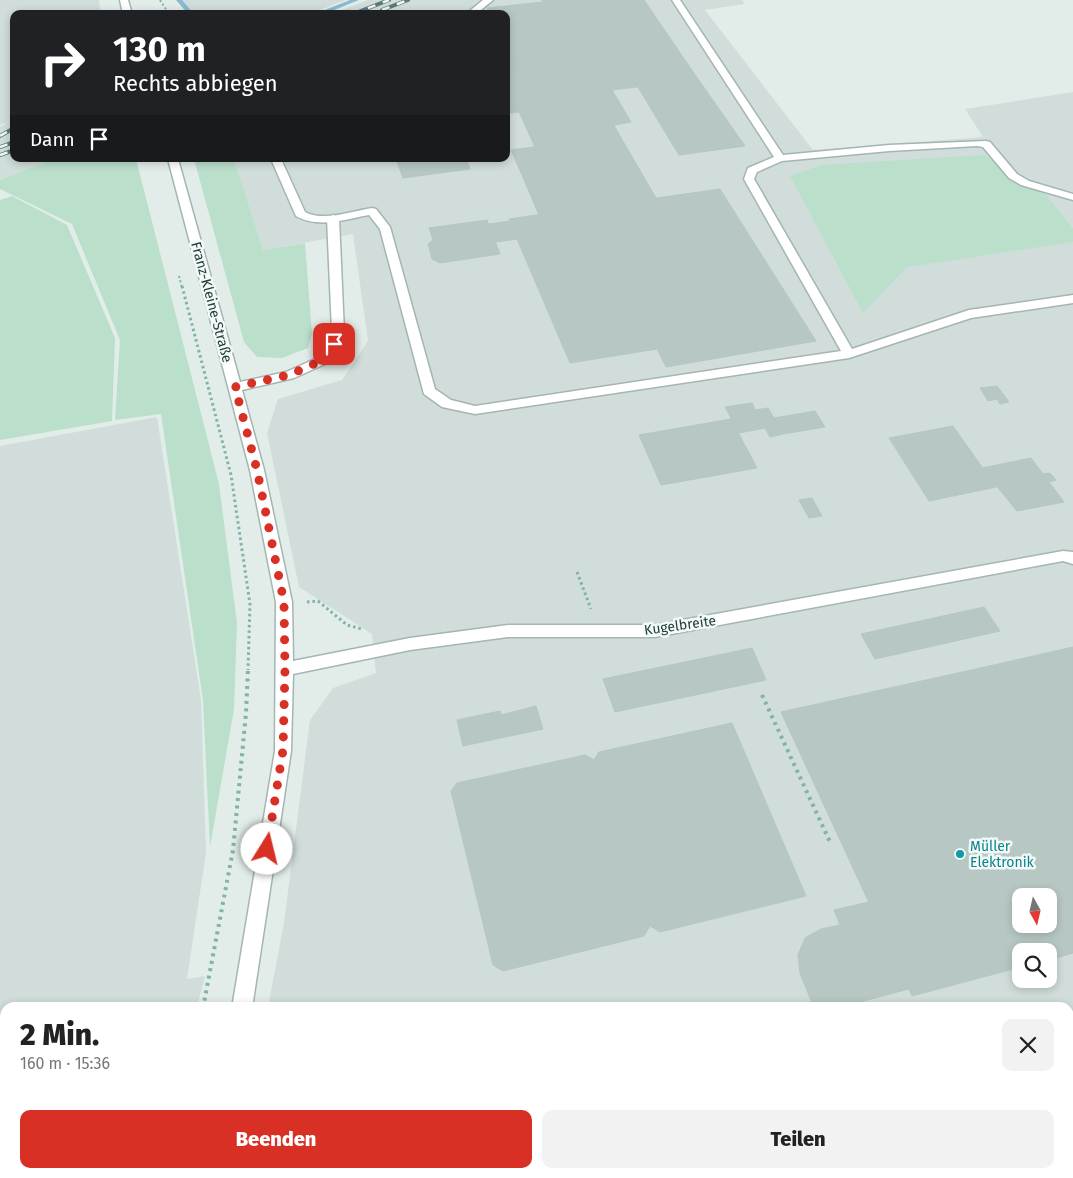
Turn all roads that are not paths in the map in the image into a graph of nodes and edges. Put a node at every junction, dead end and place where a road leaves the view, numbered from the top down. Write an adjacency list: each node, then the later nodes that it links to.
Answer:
1 (489, 0): 3 (street)
2 (676, 0): 4 (street)
3 (475, 10)
4 (780, 158): 7 (street); 10 (street)
5 (174, 162): 11 (street, Franz-Kleine-Straße)
6 (277, 162): 8 (street)
7 (1073, 197)
8 (333, 218): 10 (street); 11 (street)
9 (1073, 299): 10 (street)
10 (849, 354)
11 (235, 387): 13 (street, Franz-Kleine-Straße)
12 (1073, 558): 13 (street, Kugelbreite)
13 (285, 669): 14 (street, Franz-Kleine-Straße)
14 (243, 1002)

